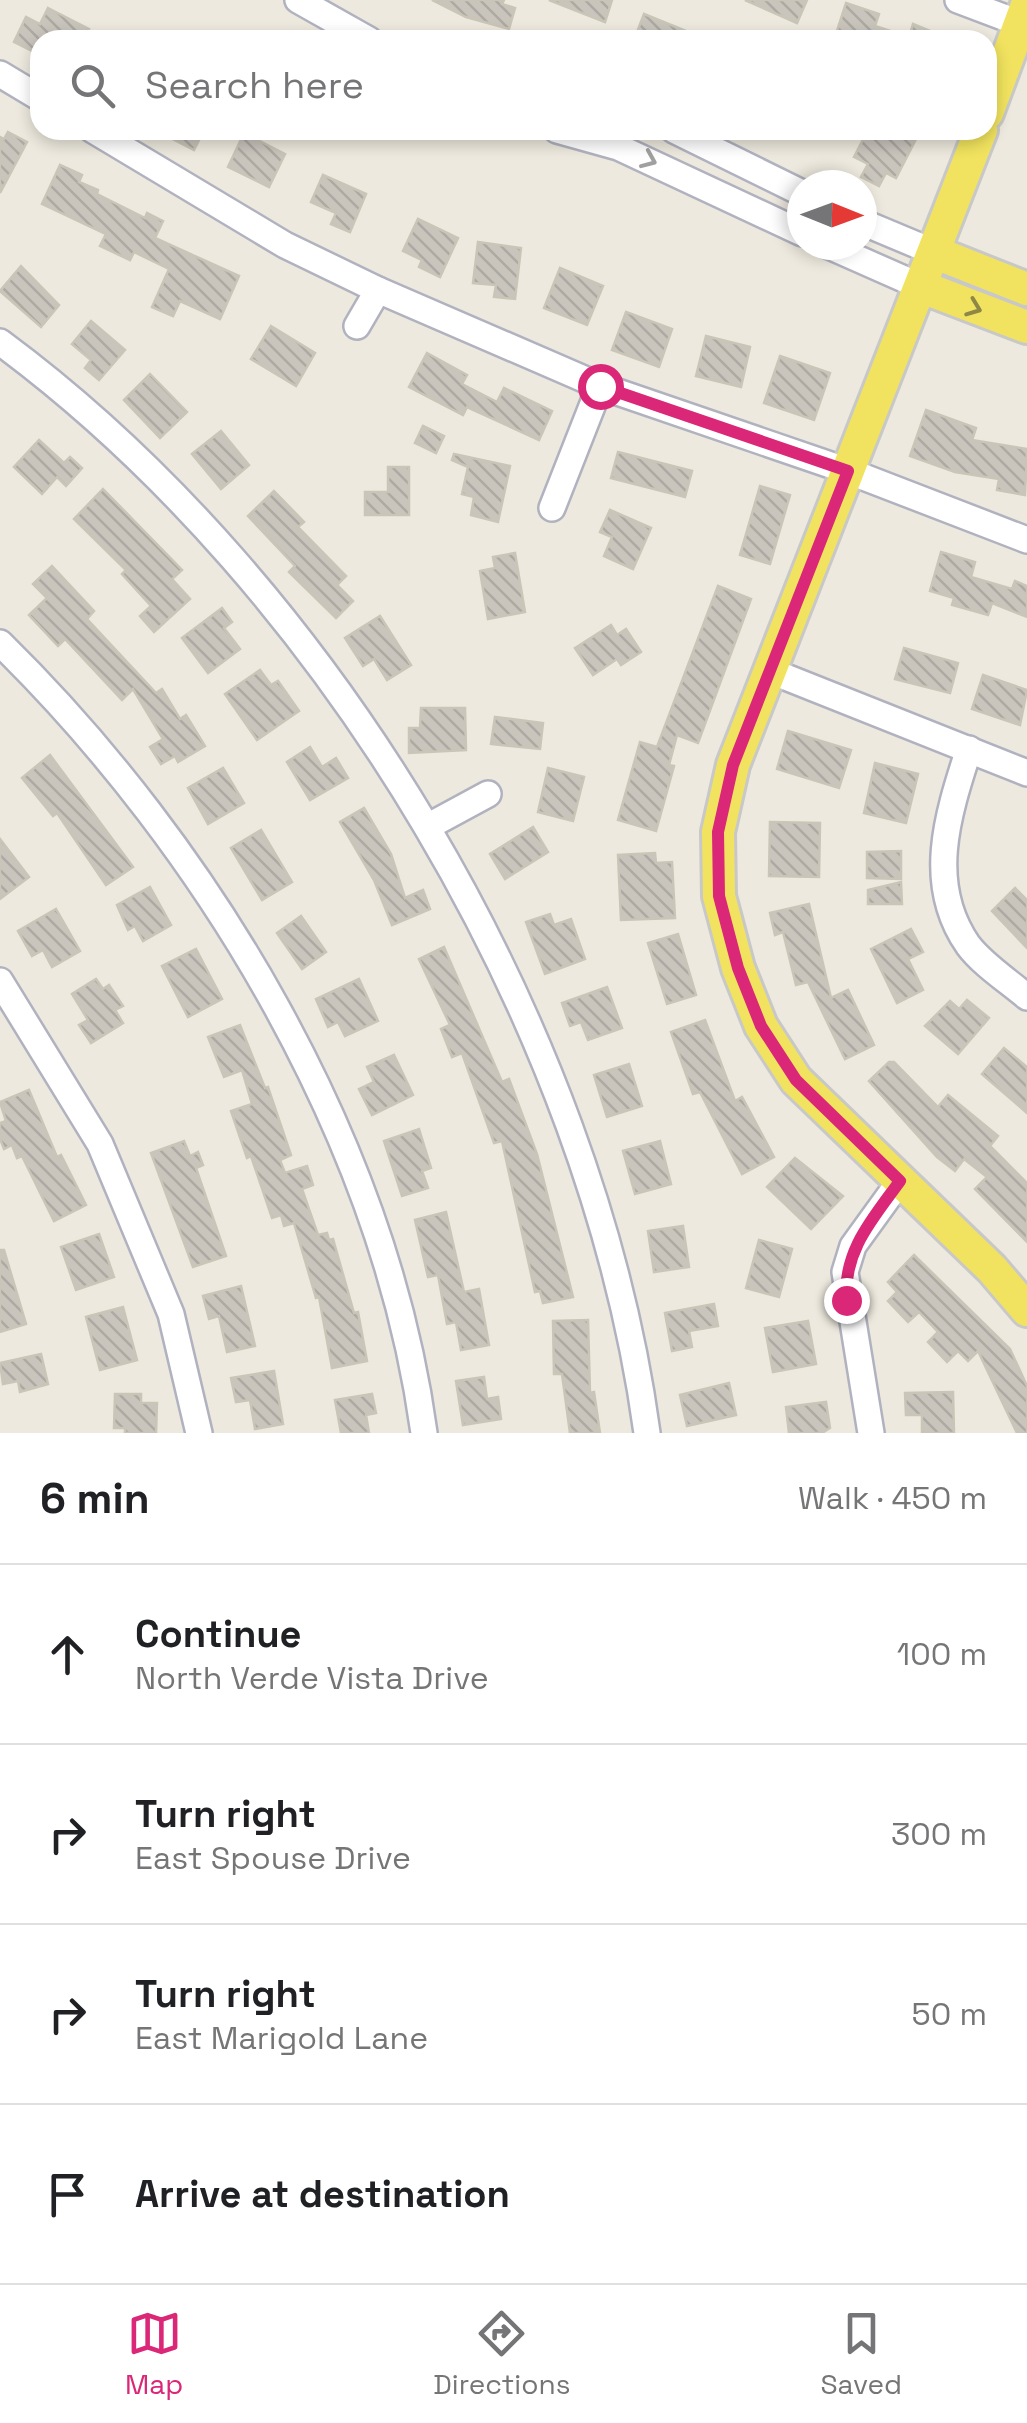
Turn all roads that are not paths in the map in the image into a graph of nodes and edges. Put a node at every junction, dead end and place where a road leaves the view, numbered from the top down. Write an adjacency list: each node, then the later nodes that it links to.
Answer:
1 (298, 0): 4 (street)
2 (958, 0): 3 (street)
3 (1024, 18): 6 (main road)
4 (350, 30)
5 (0, 74): 7 (street)
6 (997, 87)
7 (30, 92)
8 (110, 140): 19 (street)
9 (595, 140): 13 (street, one-way to 13)
10 (694, 140): 12 (street)
11 (977, 140): 15 (main road)
12 (787, 186)
13 (787, 226)
14 (877, 228): 15 (street)
15 (936, 253): 17 (main road); 18 (main road)
16 (861, 260): 17 (street)
17 (922, 287): 21 (main road, one-way to 21); 24 (main road)
18 (1027, 289)
19 (378, 290): 20 (street); 23 (street)
20 (356, 326)
21 (1027, 327)
22 (0, 342): 32 (street)
23 (600, 386): 24 (street); 25 (street)
24 (848, 471): 26 (street); 28 (main road)
25 (552, 508)
26 (1027, 540)
27 (0, 643): 38 (street)
28 (768, 670): 29 (street); 35 (main road)
29 (969, 749): 30 (street); 34 (street)
30 (1027, 773)
31 (488, 794): 32 (street)
32 (427, 826): 39 (street)
33 (0, 981): 37 (street)
34 (1027, 996)
35 (900, 1181): 36 (main road); 40 (street)
36 (1027, 1310)
37 (199, 1433)
38 (424, 1433)
39 (647, 1433)
40 (871, 1433)

